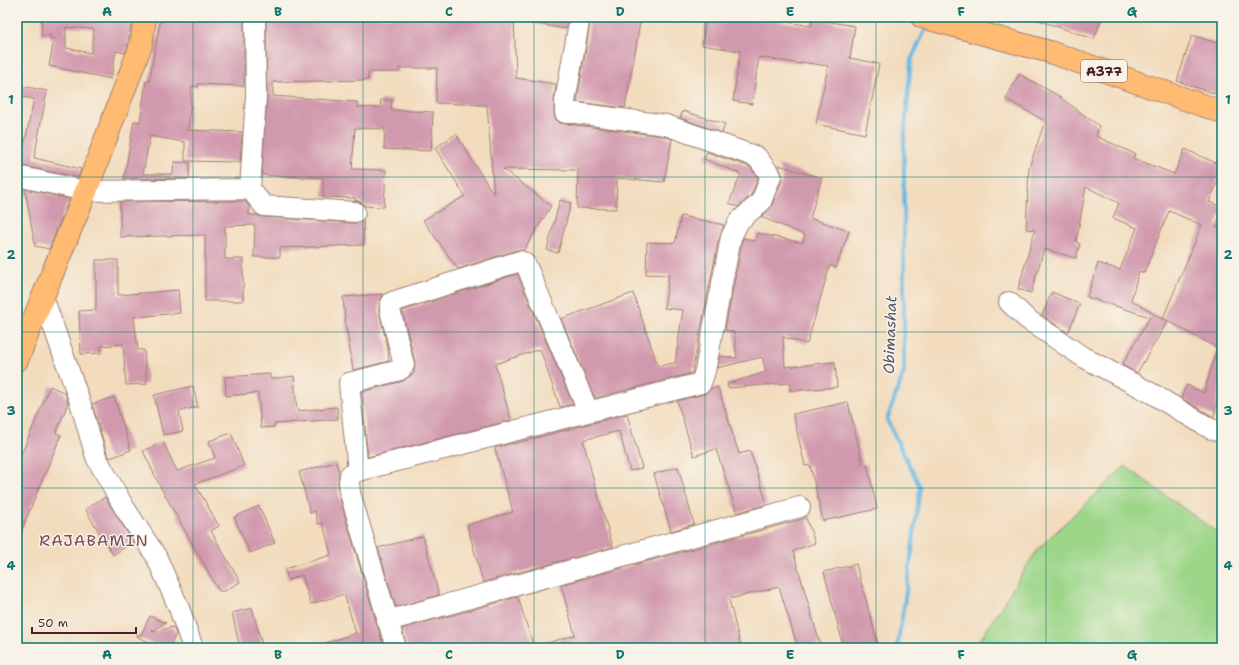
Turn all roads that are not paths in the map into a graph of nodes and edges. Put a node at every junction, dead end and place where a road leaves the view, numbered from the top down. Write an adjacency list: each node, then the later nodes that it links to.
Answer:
1 (145, 17): 8 (main road)
2 (255, 17): 7 (street)
3 (580, 17): 13 (street)
4 (922, 17): 5 (main road, A377)
5 (1222, 112)
6 (17, 176): 8 (street)
7 (250, 189): 8 (street); 9 (street)
8 (86, 191): 10 (main road)
9 (355, 212)
10 (43, 297): 12 (main road); 18 (street)
11 (1009, 302): 14 (street)
12 (17, 360)
13 (588, 412): 15 (street); 15 (street)
14 (1222, 432)
15 (358, 471): 17 (street)
16 (800, 507): 17 (street)
17 (387, 621): 19 (street)
18 (193, 648)
19 (396, 648)

